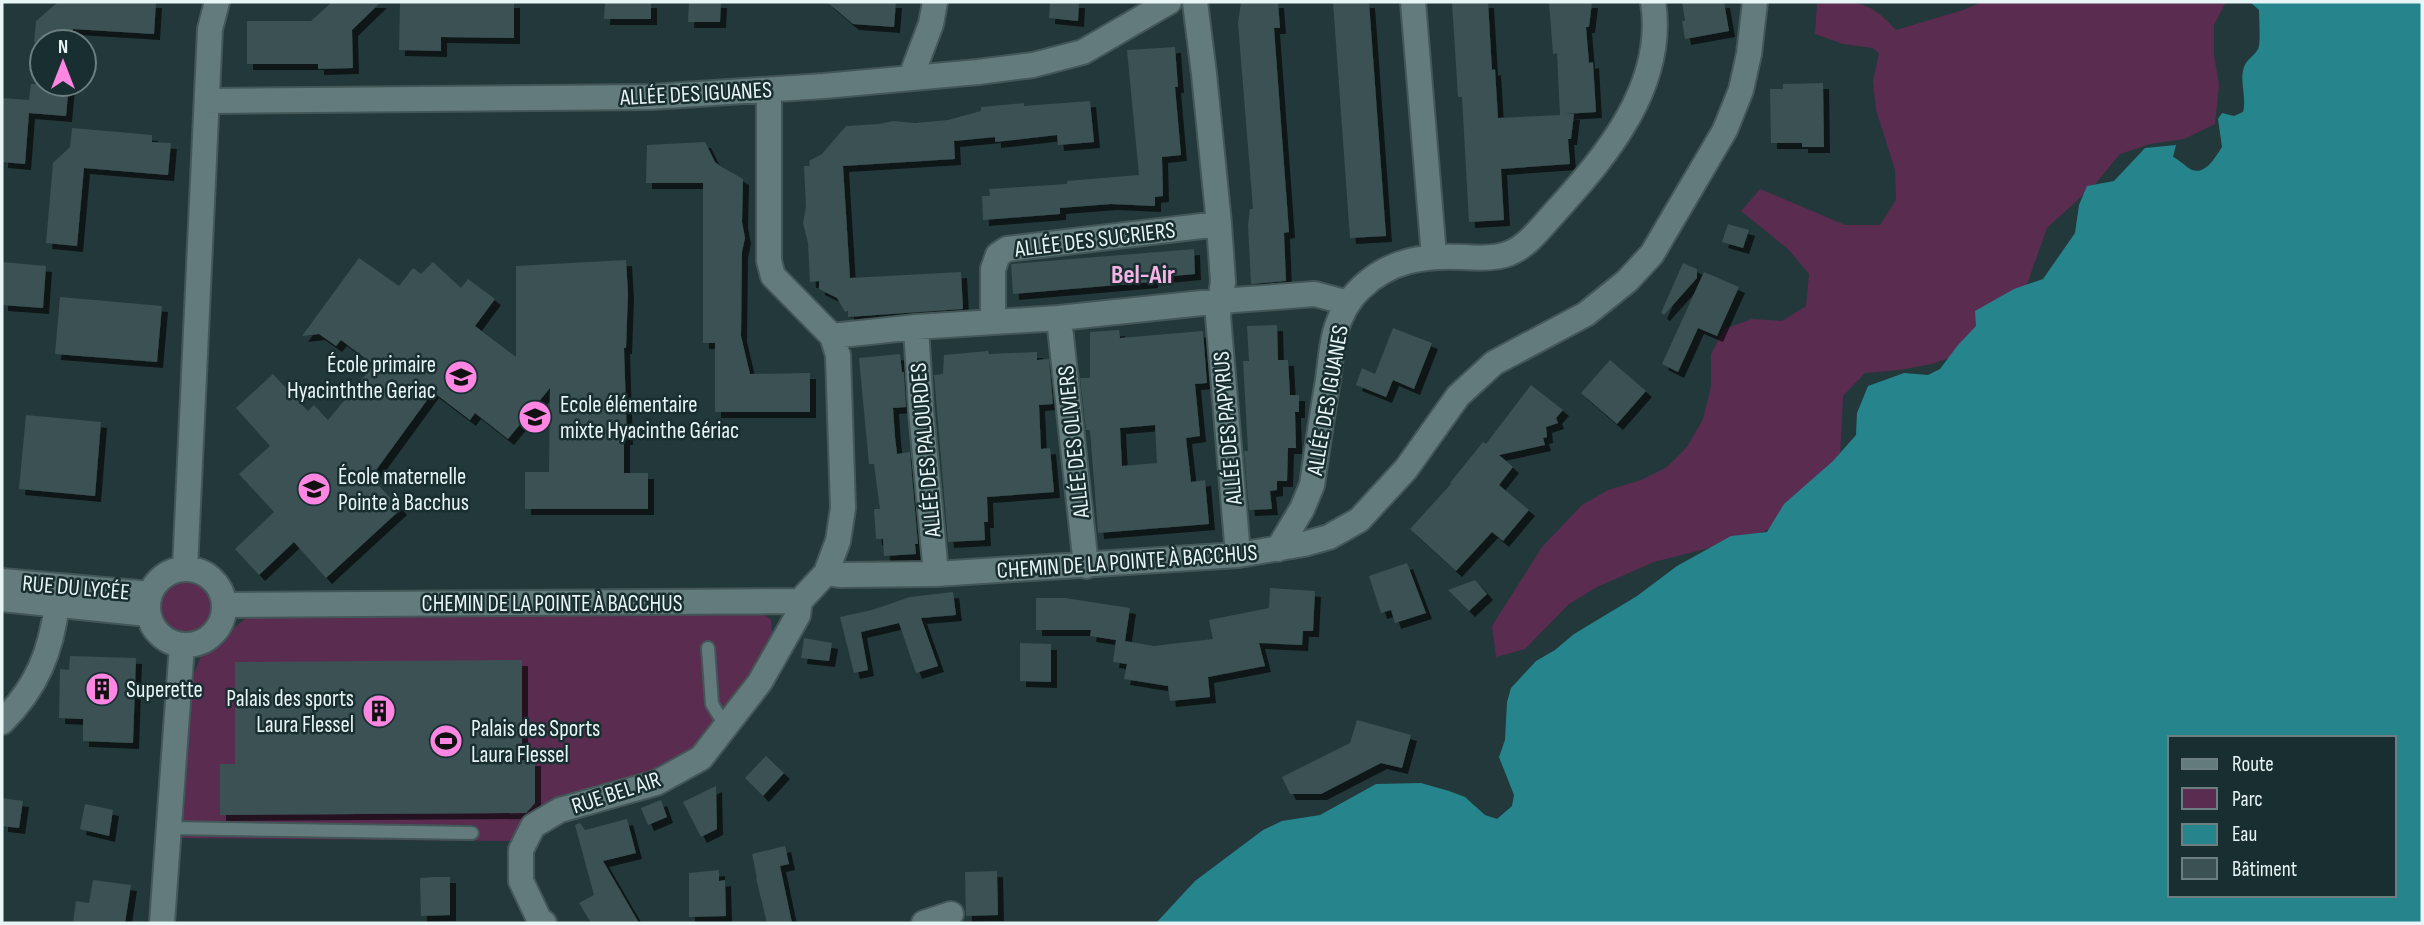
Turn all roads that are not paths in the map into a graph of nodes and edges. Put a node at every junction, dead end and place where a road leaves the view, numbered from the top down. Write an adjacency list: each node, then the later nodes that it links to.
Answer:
1 (217, 2): 10 (street)
2 (935, 2): 8 (street)
3 (1169, 2): 8 (street, ALLÉE DES IGUANES)
4 (1195, 2): 11 (street, ALLÉE DES PAPYRUS)
5 (1413, 2): 12 (street)
6 (1653, 2): 12 (street, ALLÉE DES IGUANES)
7 (1755, 2): 19 (street, CHEMIN DE LA POINTE À BACCHUS)
8 (911, 77): 9 (street, ALLÉE DES IGUANES)
9 (769, 90): 10 (street, ALLÉE DES IGUANES); 18 (street)
10 (207, 101): 22 (street)
11 (1219, 223): 13 (street, ALLÉE DES PAPYRUS); 16 (street, ALLÉE DES SUCRIERS)
12 (1434, 256): 14 (street, ALLÉE DES IGUANES)
13 (1221, 301): 14 (street); 15 (street); 20 (street, ALLÉE DES PAPYRUS)
14 (1348, 303): 19 (street, ALLÉE DES IGUANES)
15 (1059, 317): 16 (street); 21 (street, ALLÉE DES OLIVIERS)
16 (993, 322): 17 (street)
17 (916, 327): 18 (street); 24 (street, ALLÉE DES PALOURDES)
18 (832, 336): 23 (street)
19 (1278, 549): 20 (street, CHEMIN DE LA POINTE À BACCHUS)
20 (1238, 555): 21 (street, CHEMIN DE LA POINTE À BACCHUS)
21 (1086, 566): 24 (street, CHEMIN DE LA POINTE À BACCHUS)
22 (185, 569): 29 (street); 30 (street)
23 (826, 573): 24 (street, CHEMIN DE LA POINTE À BACCHUS); 27 (street)
24 (936, 574)
25 (2, 581): 29 (street, RUE DU LYCÉE)
26 (2, 598): 28 (street, RUE DU LYCÉE)
27 (800, 601): 30 (street, CHEMIN DE LA POINTE À BACCHUS); 34 (street, RUE BEL AIR)
28 (58, 604): 29 (street, RUE DU LYCÉE); 33 (street)
29 (149, 604): 31 (street)
30 (224, 605): 31 (street)
31 (182, 645): 35 (street)
32 (708, 648): 34 (lane)
33 (2, 722)
34 (726, 727): 38 (street, RUE BEL AIR)
35 (169, 828): 36 (lane); 39 (street)
36 (472, 833)
37 (951, 914): 40 (street)
38 (539, 922)
39 (162, 923)
40 (923, 923)

